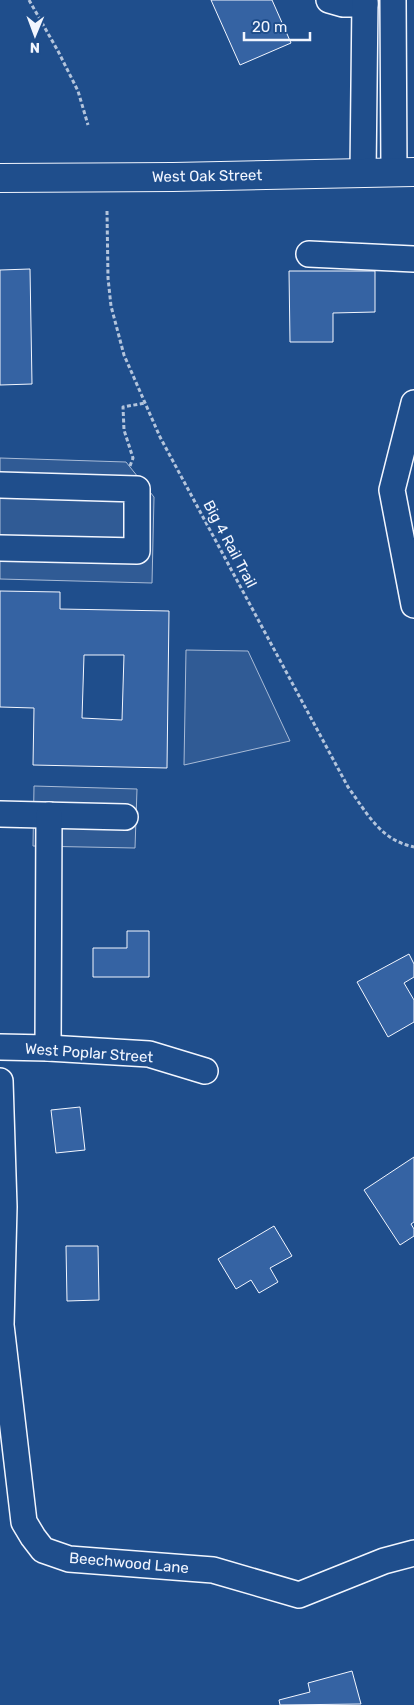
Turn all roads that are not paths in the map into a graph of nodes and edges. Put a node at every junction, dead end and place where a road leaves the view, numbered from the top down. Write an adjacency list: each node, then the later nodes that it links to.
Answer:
1 (329, 0): 3 (street)
2 (393, 0): 4 (street)
3 (365, 2): 5 (street)
4 (404, 172): 5 (main road, West Oak Street)
5 (363, 173): 6 (main road, West Oak Street)
6 (0, 178)
7 (309, 254): 8 (street)
8 (414, 259)
9 (414, 402): 12 (street)
10 (0, 485): 11 (street)
11 (0, 548)
12 (414, 605)
13 (0, 814): 14 (street)
14 (49, 815): 15 (street); 17 (street)
15 (124, 817)
16 (0, 1047): 17 (street, West Poplar Street)
17 (48, 1048): 18 (street, West Poplar Street)
18 (205, 1071)
19 (0, 1081): 20 (street, Beechwood Lane)
20 (414, 1552)

